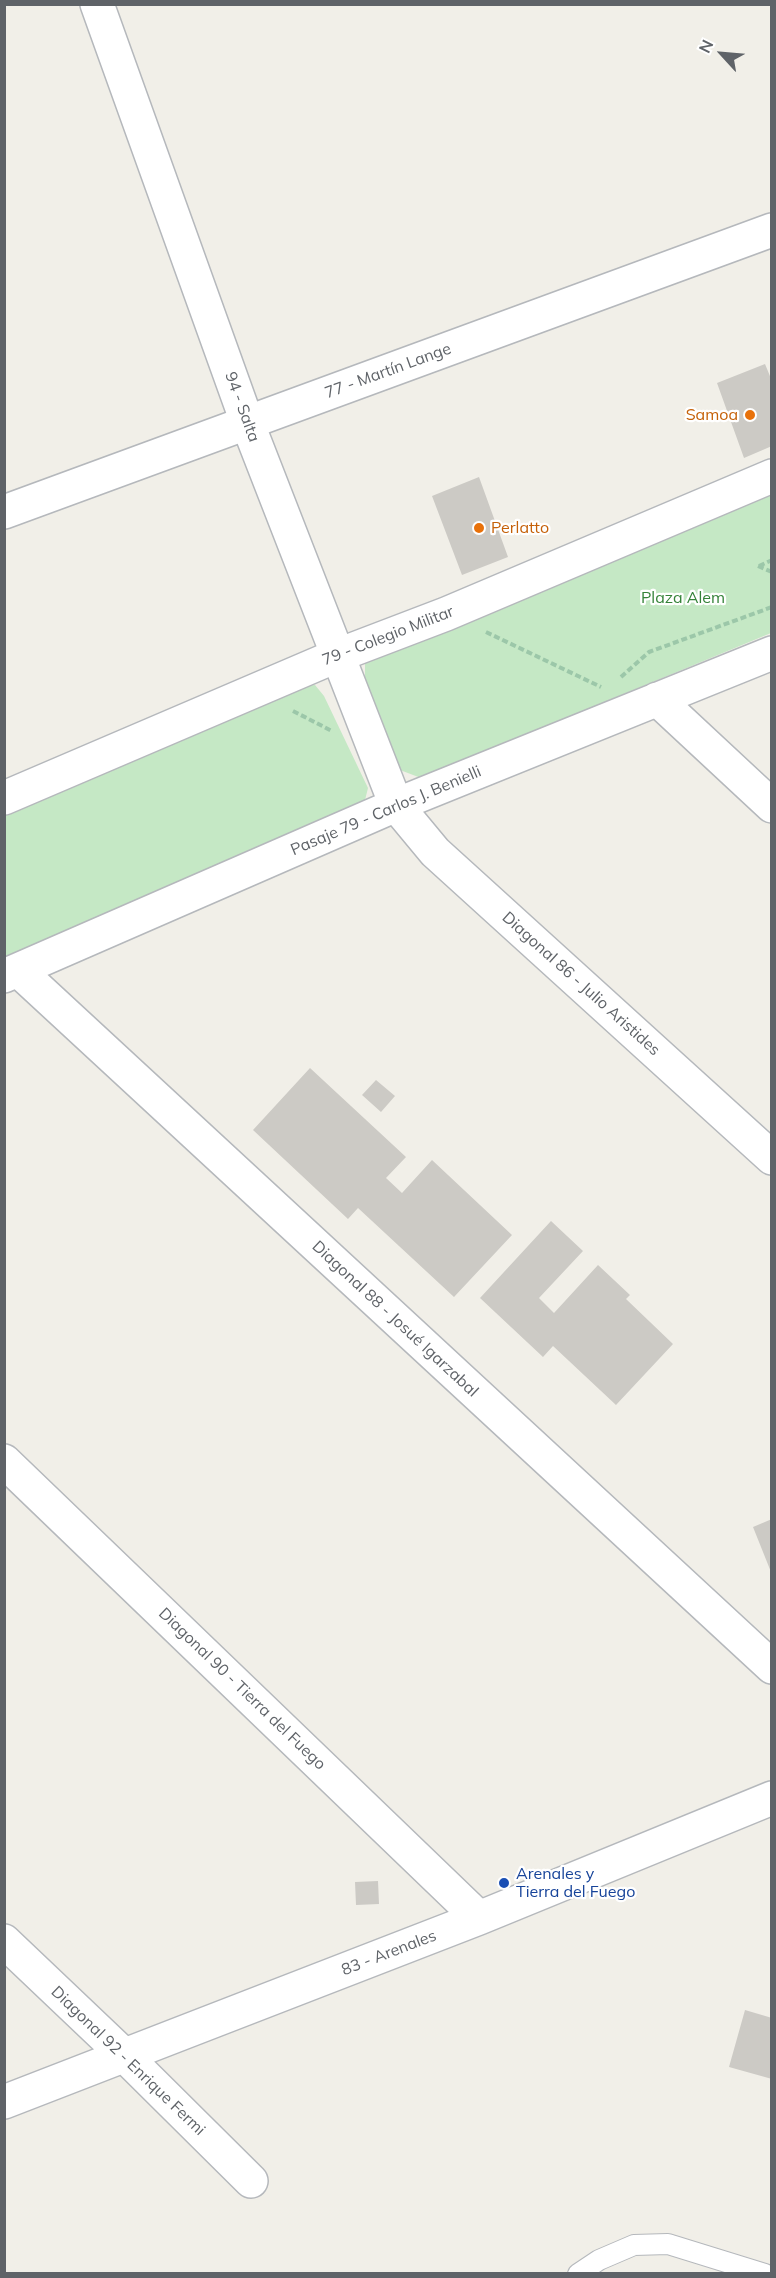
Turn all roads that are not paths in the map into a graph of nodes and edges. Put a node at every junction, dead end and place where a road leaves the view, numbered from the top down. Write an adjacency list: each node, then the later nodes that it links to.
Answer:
1 (97, 4): 3 (street, 94 - Salta)
2 (771, 230): 3 (street, 77 - Martín Lange)
3 (247, 422): 5 (street, 77 - Martín Lange); 7 (street, 94 - Salta)
4 (771, 476): 7 (street, 79 - Colegio Militar)
5 (4, 512)
6 (771, 653): 8 (street, Pasaje 79 - Carlos J. Benielli)
7 (336, 656): 9 (street, 79 - Colegio Militar); 10 (street, 94 - Salta)
8 (657, 699): 10 (street, Pasaje 79 - Carlos J. Benielli); 11 (street)
9 (4, 798)
10 (396, 805): 12 (street, Pasaje 79 - Carlos J. Benielli); 13 (street, Diagonal 86 - Julio Aristides)
11 (771, 806)
12 (11, 973): 15 (street, Diagonal 88 - Josué Igarzabal)
13 (771, 1158)
14 (4, 1461): 18 (street, Diagonal 90 - Tierra del Fuego)
15 (759, 1639): 16 (street, Diagonal 88 - Josué Igarzabal)
16 (771, 1667)
17 (771, 1798): 18 (street, 83 - Arenales)
18 (479, 1918): 20 (street, 83 - Arenales)
19 (4, 1941): 20 (street, Diagonal 92 - Enrique Fermi)
20 (125, 2056): 21 (street, 83 - Arenales); 22 (street, Diagonal 92 - Enrique Fermi)
21 (4, 2102)
22 (251, 2181)
23 (578, 2274): 24 (lane)
24 (765, 2274)

